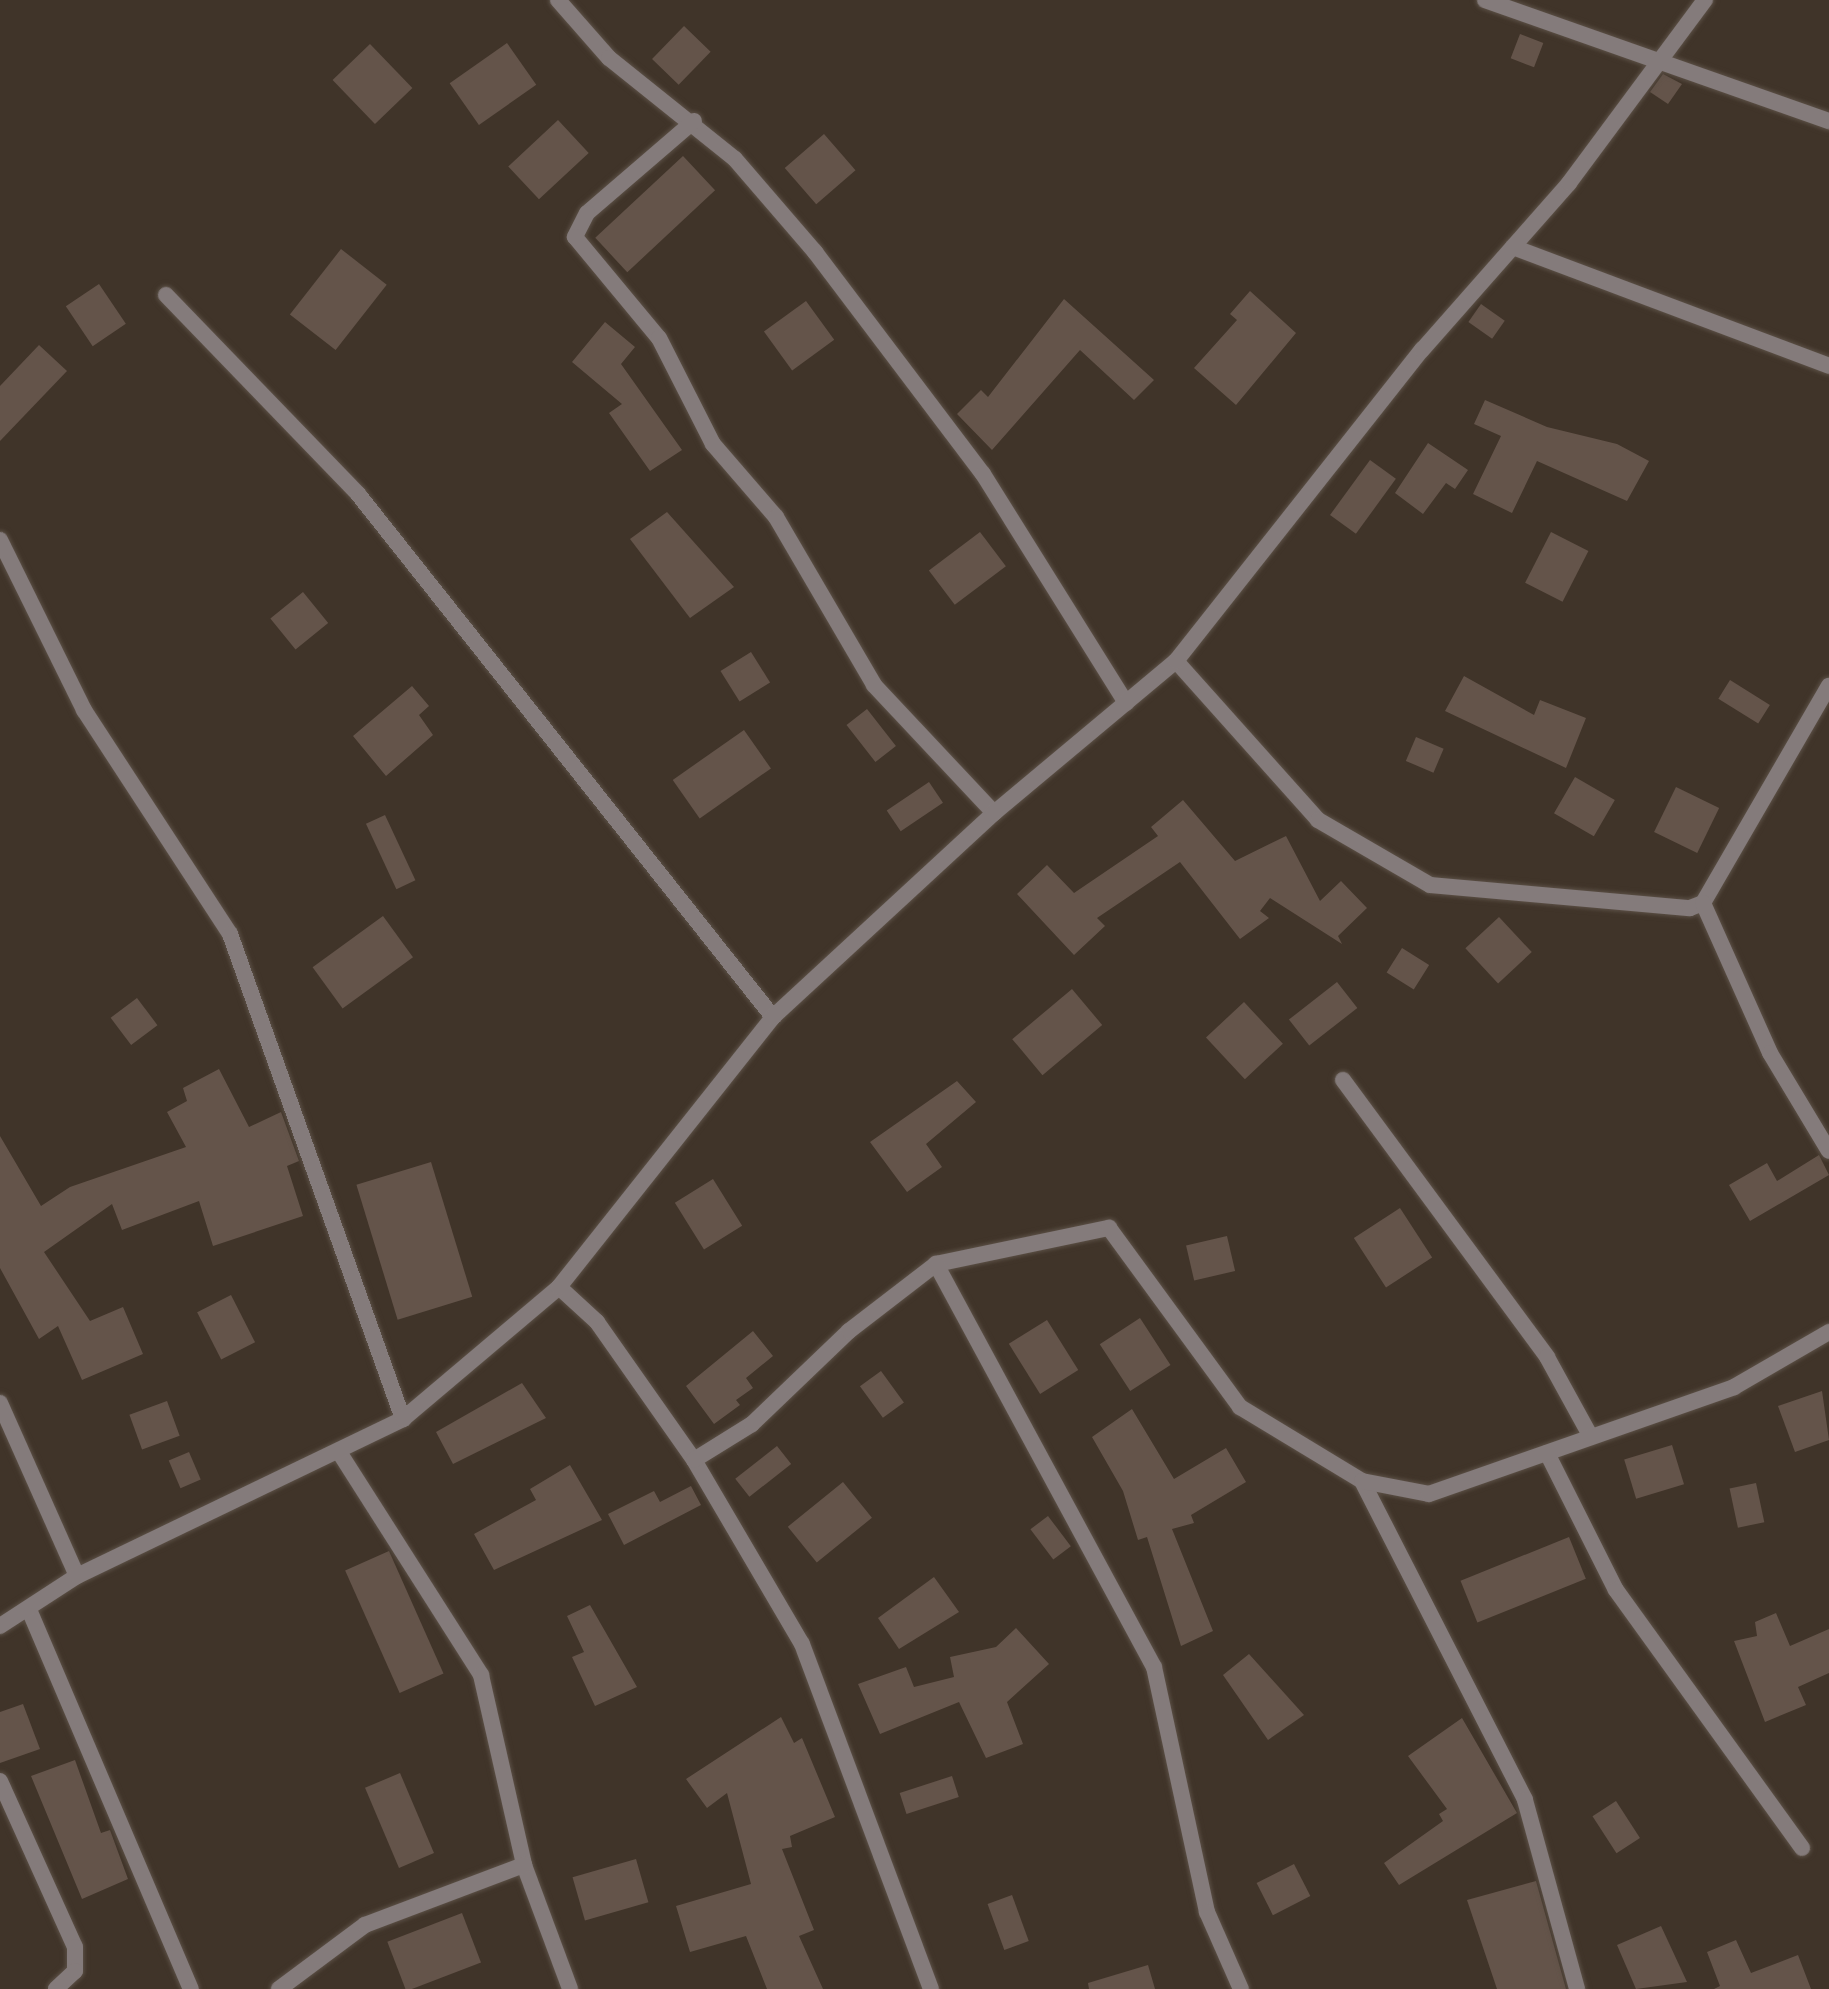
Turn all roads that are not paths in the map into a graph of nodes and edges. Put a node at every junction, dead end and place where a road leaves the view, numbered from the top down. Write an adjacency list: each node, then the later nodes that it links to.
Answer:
1 (558, 0): 5 (street)
2 (1485, 0): 4 (street)
3 (1705, 0): 4 (street)
4 (1656, 61): 6 (street); 7 (street)
5 (694, 121): 13 (street); 14 (street)
6 (1829, 121)
7 (1513, 247): 9 (street); 11 (street)
8 (166, 295): 16 (street)
9 (1829, 366)
10 (0, 540): 23 (street)
11 (1176, 661): 13 (street); 15 (street)
12 (1829, 686): 15 (street)
13 (1126, 703): 14 (street)
14 (994, 813): 16 (street)
15 (1703, 903): 18 (street)
16 (773, 1017): 20 (street)
17 (1343, 1080): 24 (street)
18 (1829, 1151)
19 (936, 1264): 27 (street); 28 (street); 40 (street)
20 (559, 1287): 23 (street); 27 (street)
21 (1829, 1332): 24 (street)
22 (0, 1403): 29 (street)
23 (403, 1419): 26 (street)
24 (1591, 1437): 25 (street)
25 (1547, 1453): 28 (street); 33 (street)
26 (341, 1455): 29 (street); 34 (street)
27 (694, 1460): 39 (street)
28 (1362, 1481): 41 (street)
29 (77, 1576): 30 (street)
30 (30, 1612): 31 (street); 36 (street)
31 (0, 1626)
32 (0, 1781): 35 (street)
33 (1802, 1848)
34 (524, 1865): 37 (street); 38 (street)
35 (56, 1989)
36 (191, 1989)
37 (279, 1989)
38 (570, 1989)
39 (931, 1989)
40 (1241, 1989)
41 (1577, 1989)

